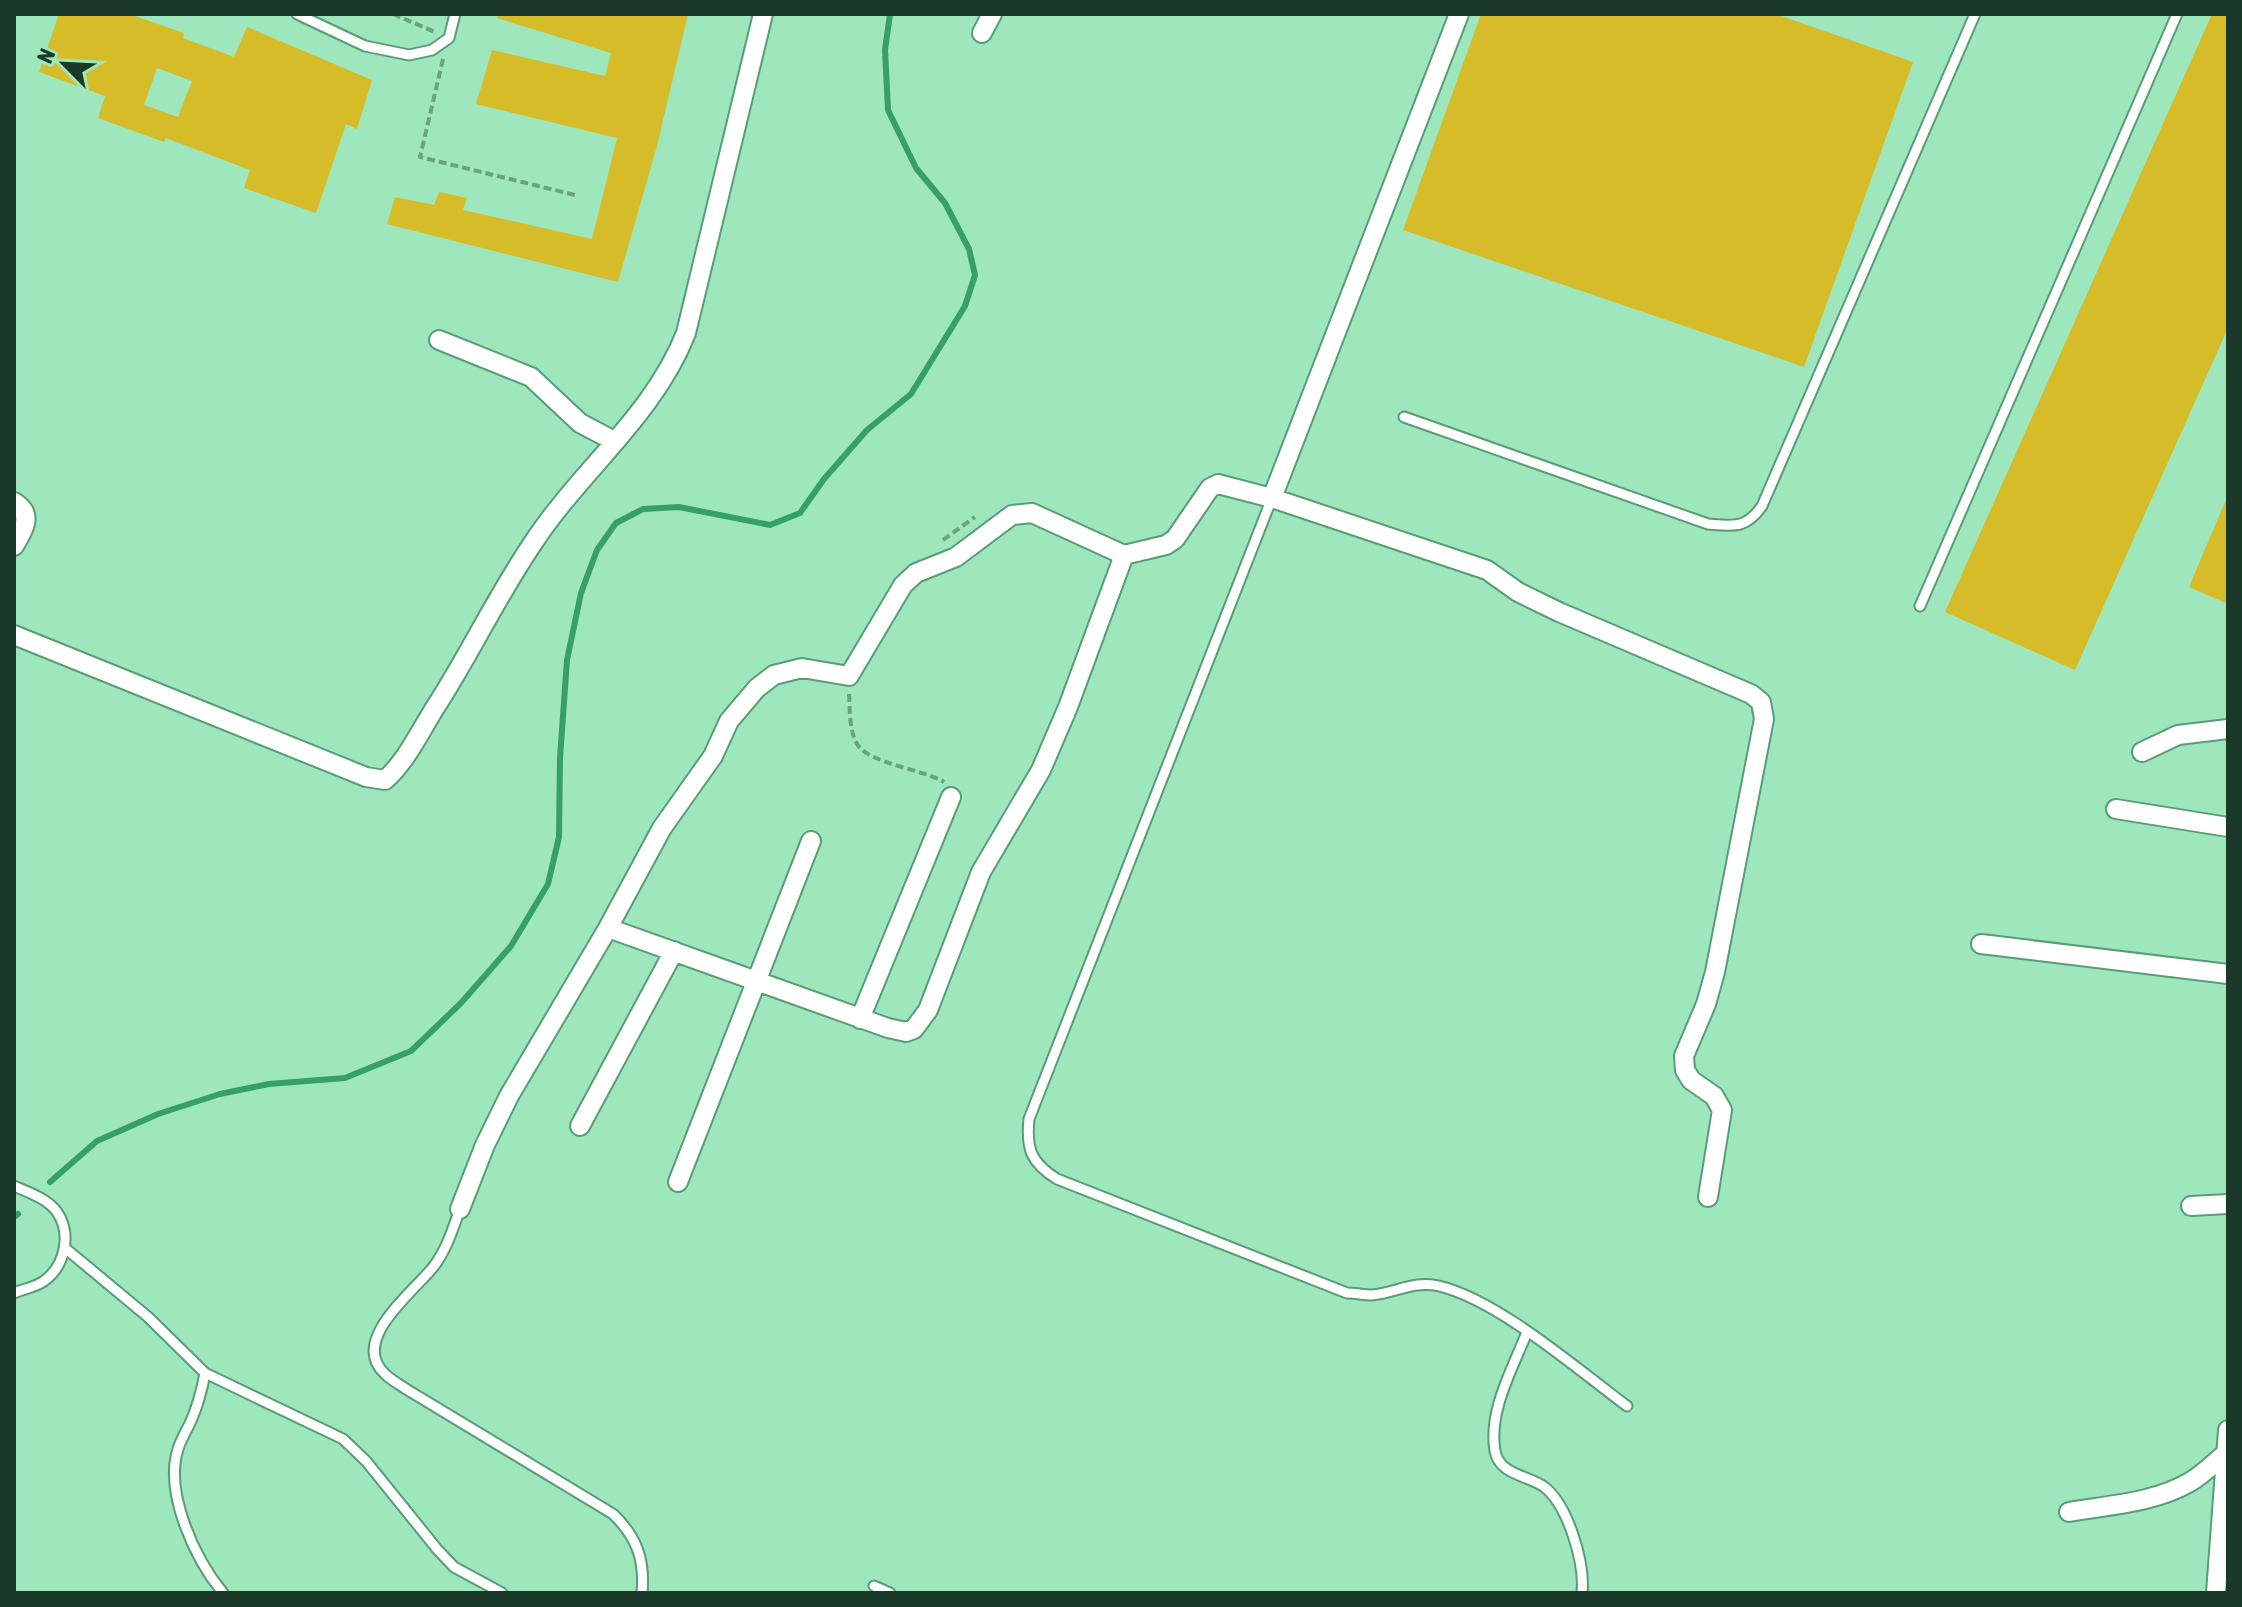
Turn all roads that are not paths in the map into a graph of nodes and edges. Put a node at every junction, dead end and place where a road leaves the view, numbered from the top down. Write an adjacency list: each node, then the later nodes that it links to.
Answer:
1 (297, 14): 2 (lane)
2 (455, 14)
3 (763, 14): 11 (street)
4 (992, 14): 8 (street)
5 (1459, 14): 12 (street)
6 (1975, 14): 10 (lane)
7 (2177, 14): 16 (lane)
8 (982, 33)
9 (439, 340): 11 (street)
10 (1404, 417)
11 (614, 441): 17 (street)
12 (1272, 498): 15 (street); 33 (street); 39 (lane)
13 (14, 502): 14 (street)
14 (14, 546)
15 (1124, 555): 24 (street); 29 (street)
16 (1920, 606)
17 (14, 635)
18 (2228, 729): 19 (street)
19 (2142, 752)
20 (951, 797): 29 (street)
21 (2116, 809): 22 (street)
22 (2228, 827)
23 (811, 841): 28 (street)
24 (608, 928): 26 (street); 36 (street)
25 (1981, 944): 27 (street)
26 (674, 951): 28 (street); 30 (street)
27 (2228, 974)
28 (756, 982): 29 (street); 31 (street)
29 (860, 1019)
30 (580, 1126)
31 (678, 1182)
32 (14, 1186): 37 (lane)
33 (1708, 1197)
34 (2228, 1204): 35 (street)
35 (2191, 1206)
36 (460, 1209): 48 (lane)
37 (65, 1248): 38 (lane); 40 (lane)
38 (14, 1293)
39 (1527, 1332): 41 (lane); 50 (lane)
40 (205, 1373): 46 (lane); 47 (lane)
41 (1627, 1406)
42 (2228, 1430): 43 (street)
43 (2224, 1455): 44 (street); 51 (street)
44 (2069, 1512)
45 (874, 1586): 49 (lane)
46 (223, 1593)
47 (502, 1593)
48 (642, 1593)
49 (890, 1593)
50 (1582, 1593)
51 (2216, 1593)

